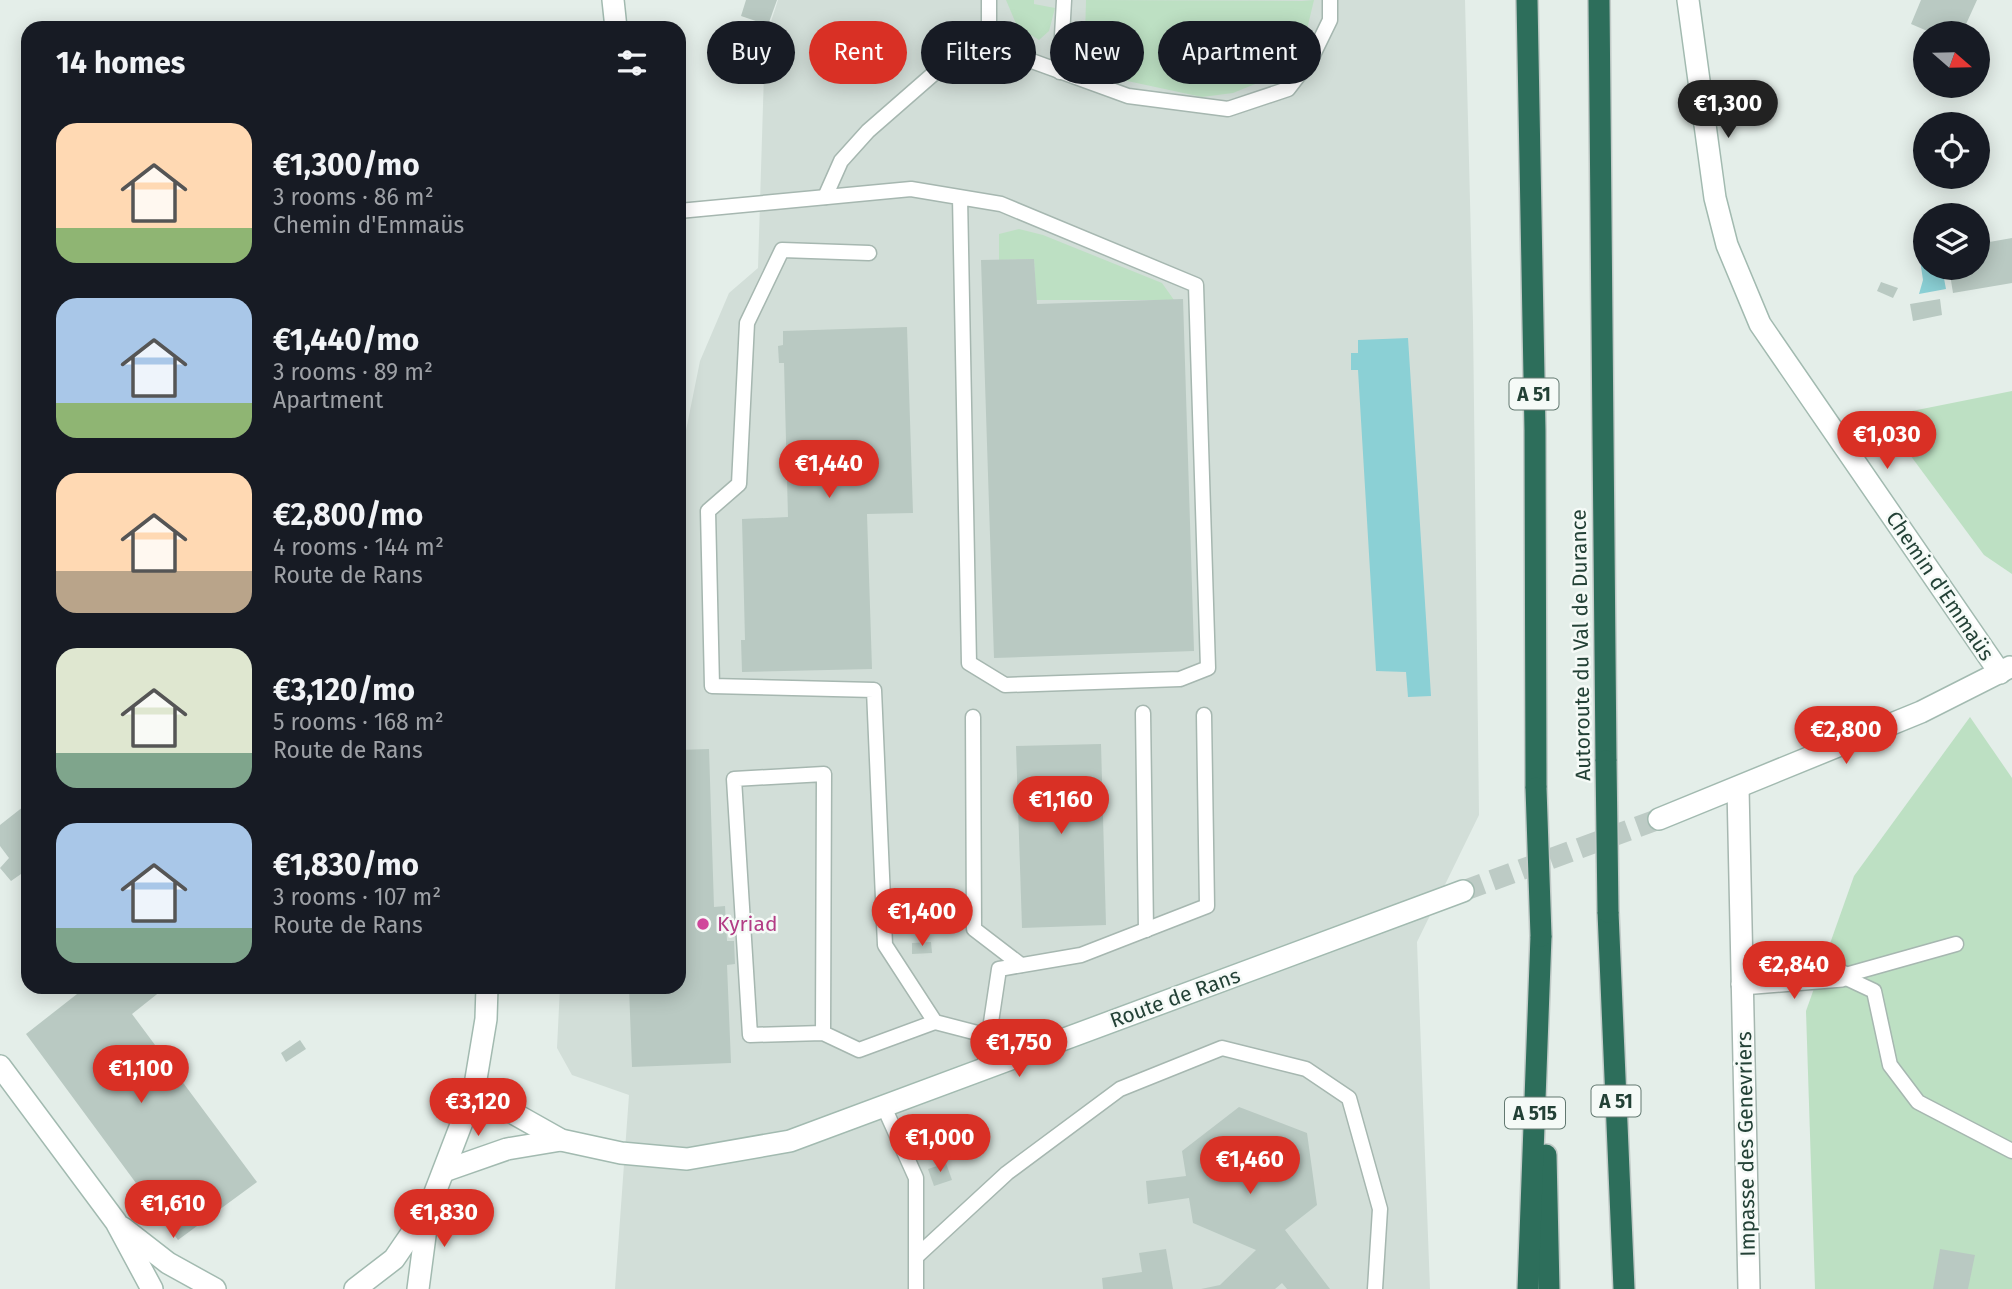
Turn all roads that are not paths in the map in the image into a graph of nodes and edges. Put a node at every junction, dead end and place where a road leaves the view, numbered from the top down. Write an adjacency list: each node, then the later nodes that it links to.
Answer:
1 (613, 0): 8 (street)
2 (989, 0): 9 (lane)
3 (1064, 0): 10 (lane)
4 (1330, 0): 12 (lane)
5 (1527, 0): 25 (highway, Autoroute du Val de Durance / A 51, bridge)
6 (1599, 0): 52 (highway, Autoroute du Val de Durance / A 51, bridge)
7 (1688, 0): 17 (street, Chemin d'Emmaüs)
8 (615, 21)
9 (989, 21)
10 (1063, 21)
11 (922, 84): 13 (lane)
12 (1094, 84)
13 (825, 197): 14 (lane); 15 (lane)
14 (960, 197): 14 (lane)
15 (686, 210)
16 (869, 253): 31 (lane)
17 (2006, 670): 21 (street)
18 (1143, 713): 24 (lane)
19 (1204, 715): 24 (lane)
20 (973, 717): 27 (lane)
21 (1738, 788): 22 (street); 29 (street, Impasse des Genevriers)
22 (1659, 819)
23 (1463, 891): 35 (street, Route de Rans)
24 (1146, 930): 27 (lane)
25 (1541, 936): 50 (highway, A 515); 51 (highway, Autoroute du Val de Durance / A 51)
26 (1956, 944): 28 (lane)
27 (1021, 965): 33 (lane)
28 (1842, 976): 29 (street); 39 (lane)
29 (1742, 984): 53 (street, Impasse des Genevriers)
30 (487, 994): 36 (street)
31 (936, 1022): 32 (lane); 33 (lane)
32 (823, 1033): 32 (lane)
33 (989, 1036): 35 (lane)
34 (0, 1066): 42 (street)
35 (984, 1069): 37 (street, Route de Rans)
36 (474, 1091): 38 (street, Route de Rans); 40 (street)
37 (884, 1107): 38 (street, Route de Rans); 43 (lane)
38 (561, 1140): 40 (street, Route de Rans)
39 (2012, 1151)
40 (444, 1171): 41 (street)
41 (429, 1208): 46 (street); 47 (street)
42 (116, 1222): 44 (street); 45 (street)
43 (917, 1256): 48 (lane); 49 (lane)
44 (152, 1289)
45 (215, 1289)
46 (355, 1289)
47 (418, 1289)
48 (916, 1289)
49 (1375, 1289)
50 (1528, 1289)
51 (1549, 1289)
52 (1624, 1289)
53 (1749, 1289)

